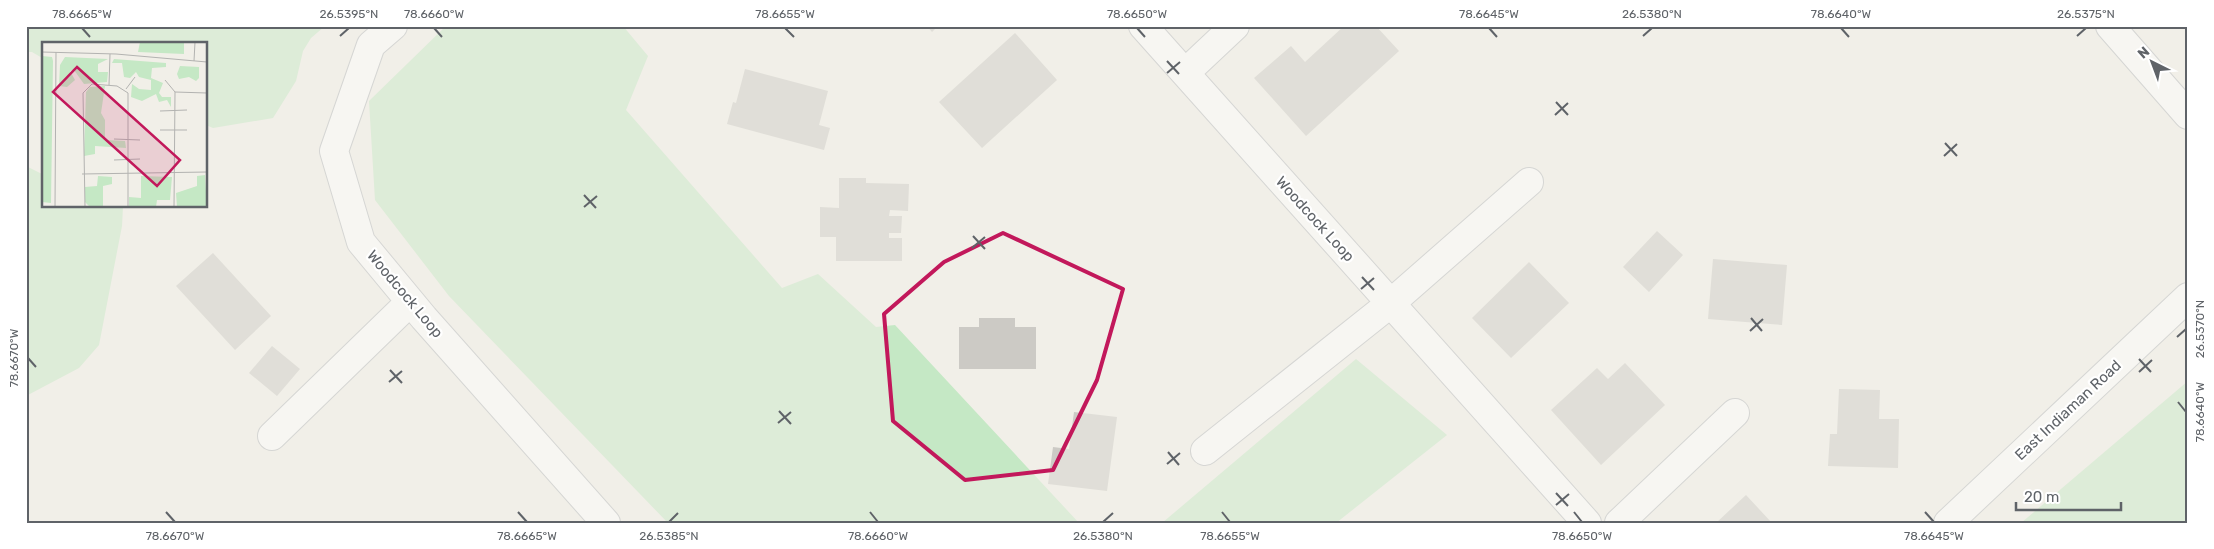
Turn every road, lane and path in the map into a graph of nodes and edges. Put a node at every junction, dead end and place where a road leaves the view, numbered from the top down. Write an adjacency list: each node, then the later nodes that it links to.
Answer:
1 (393, 26): 9 (street, Woodcock Loop)
2 (1144, 26): 5 (street, Woodcock Loop)
3 (1235, 26): 5 (street)
4 (2110, 26): 6 (street)
5 (1185, 73): 10 (street, Woodcock Loop)
6 (2188, 115)
7 (1529, 182): 10 (street)
8 (2188, 297): 17 (street, East Indiaman Road)
9 (410, 302): 12 (street); 14 (street, Woodcock Loop)
10 (1391, 303): 13 (street); 15 (street, Woodcock Loop)
11 (1735, 413): 16 (street)
12 (272, 436)
13 (1204, 451)
14 (606, 523)
15 (1587, 523)
16 (1619, 523)
17 (1948, 523)

